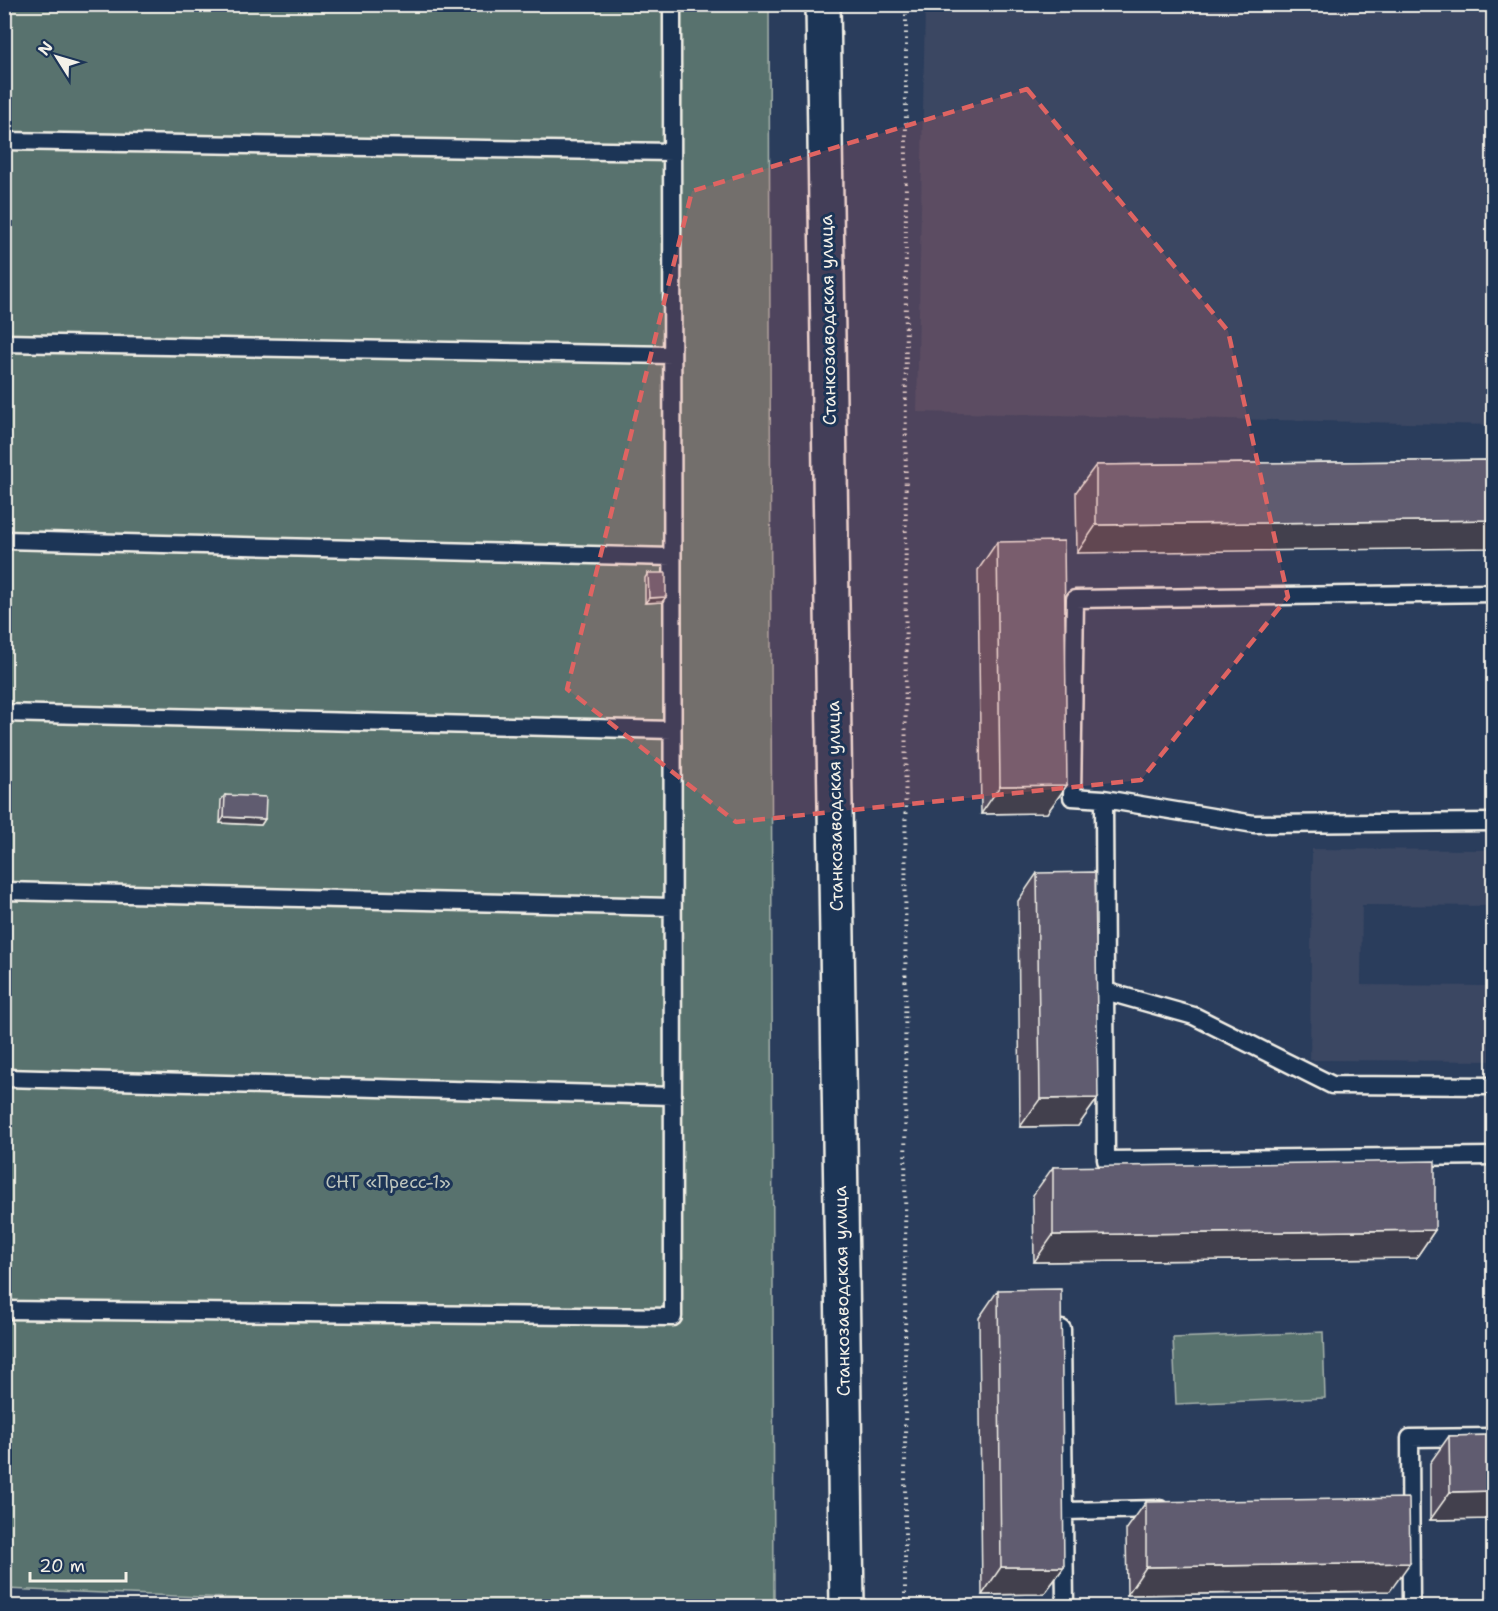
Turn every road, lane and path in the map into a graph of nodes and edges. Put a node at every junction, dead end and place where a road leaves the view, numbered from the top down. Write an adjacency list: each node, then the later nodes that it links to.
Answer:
1 (672, 4): 5 (lane)
2 (823, 4): 27 (street, Станкозаводская улица)
3 (906, 4): 28 (path)
4 (4, 141): 5 (lane)
5 (672, 152): 7 (lane)
6 (4, 343): 7 (lane)
7 (672, 355): 9 (lane)
8 (4, 540): 9 (lane)
9 (672, 557): 12 (lane)
10 (1494, 593): 13 (lane)
11 (4, 713): 12 (lane)
12 (672, 730): 16 (lane)
13 (1104, 799): 14 (lane); 17 (lane)
14 (1494, 822)
15 (4, 891): 16 (lane)
16 (672, 907): 20 (lane)
17 (1105, 991): 19 (lane); 21 (lane)
18 (4, 1078): 20 (lane)
19 (1494, 1086)
20 (673, 1096): 22 (lane)
21 (1494, 1156)
22 (4, 1311)
23 (1062, 1329): 26 (lane)
24 (1494, 1437): 30 (lane)
25 (1172, 1509): 26 (lane)
26 (1064, 1511): 29 (lane)
27 (847, 1606)
28 (905, 1606)
29 (1065, 1606)
30 (1411, 1606)

